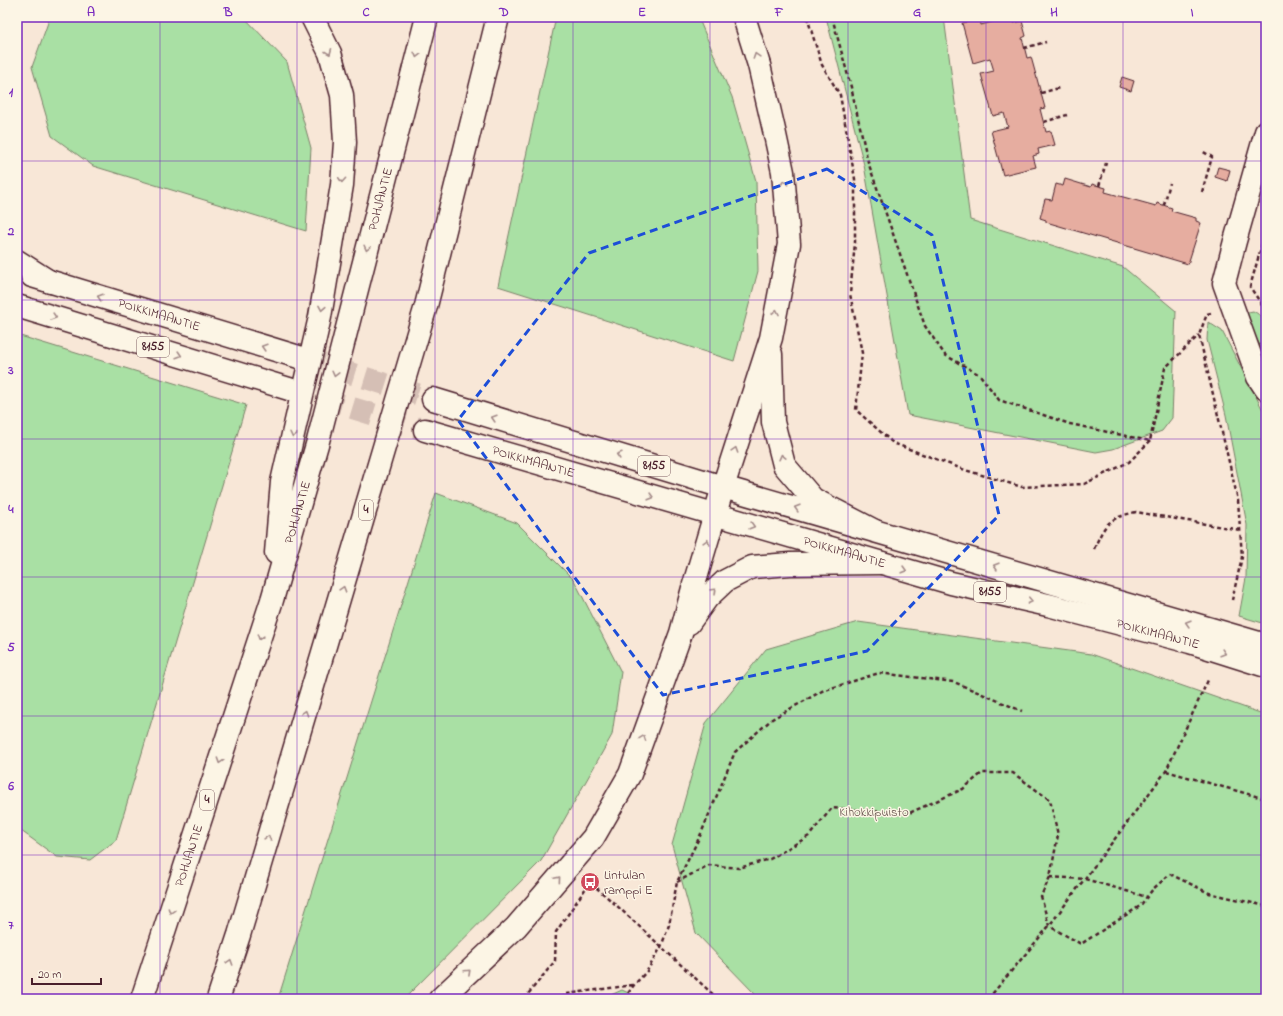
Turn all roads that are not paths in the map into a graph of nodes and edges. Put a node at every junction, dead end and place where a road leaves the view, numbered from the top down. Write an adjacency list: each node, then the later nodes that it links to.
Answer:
1 (312, 17): 20 (main road, one-way to 20)
2 (427, 17): 20 (main road, POHJANTIE / 4, one-way to 20)
3 (498, 17): 25 (main road, 4, one-way to 3)
4 (744, 17): 10 (main road, one-way to 4)
5 (1266, 132): 13 (main road)
6 (17, 261): 8 (main road)
7 (17, 272): 8 (main road, POIKKIMAANTIE / 8155)
8 (50, 282): 11 (main road, POIKKIMAANTIE / 8155, one-way to 8)
9 (17, 306): 12 (main road, 8155, one-way to 12)
10 (771, 338): 16 (main road, one-way to 10); 18 (main road, one-way to 10)
11 (302, 358)
12 (289, 389)
13 (1266, 390)
14 (433, 399): 16 (main road, POIKKIMAANTIE / 8155, one-way to 14)
15 (425, 430): 17 (main road, POIKKIMAANTIE / 8155, one-way to 17)
16 (723, 487): 17 (main road); 18 (main road, POIKKIMAANTIE / 8155, one-way to 16)
17 (715, 516): 19 (main road, POIKKIMAANTIE / 8155, one-way to 19); 21 (main road, one-way to 17)
18 (875, 531): 22 (main road, POIKKIMAANTIE / 8155, one-way to 18)
19 (881, 563): 21 (main road, one-way to 19); 23 (main road, POIKKIMAANTIE / 8155, one-way to 23)
20 (272, 600): 24 (main road, POHJANTIE / 4, one-way to 24)
21 (681, 633): 26 (main road, one-way to 21)
22 (1266, 646)
23 (1266, 666)
24 (142, 999)
25 (218, 999)
26 (440, 999)

